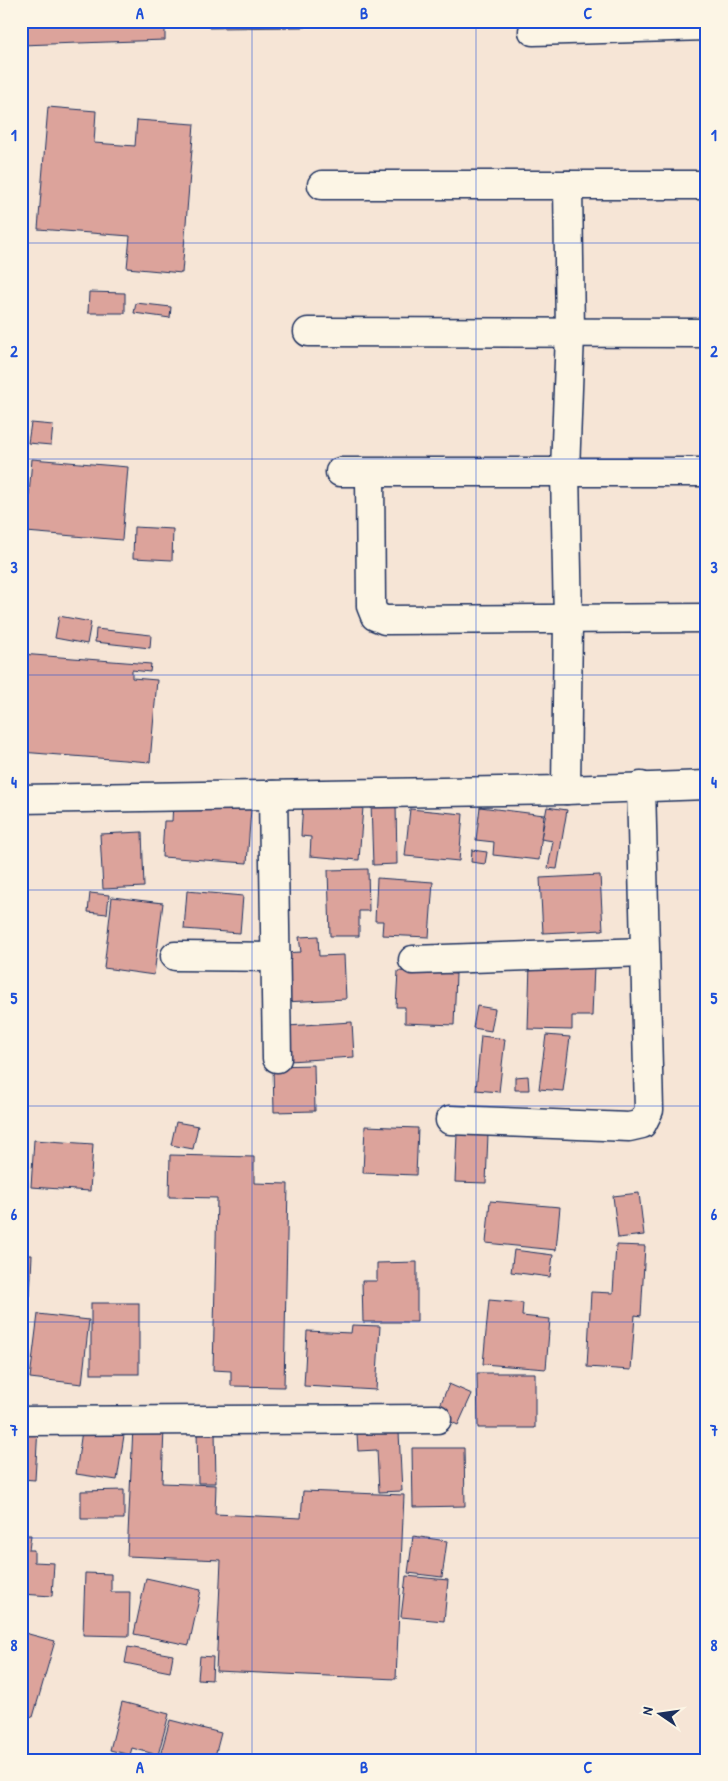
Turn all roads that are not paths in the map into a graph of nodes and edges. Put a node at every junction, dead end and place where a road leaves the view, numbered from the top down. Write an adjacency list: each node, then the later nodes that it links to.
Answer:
1 (707, 26): 2 (street)
2 (533, 31)
3 (707, 184): 5 (street)
4 (322, 185): 5 (street)
5 (568, 185): 7 (street)
6 (308, 332): 7 (street)
7 (570, 332): 8 (street); 9 (street)
8 (707, 333)
9 (566, 471): 11 (street); 12 (street); 14 (street)
10 (340, 472): 12 (street)
11 (707, 472)
12 (370, 473): 14 (street)
13 (707, 618): 14 (street)
14 (568, 620): 17 (street)
15 (707, 785): 16 (street)
16 (641, 786): 17 (street); 20 (street)
17 (566, 790): 18 (street)
18 (273, 794): 19 (street); 22 (street)
19 (21, 799)
20 (645, 952): 23 (street); 25 (street)
21 (175, 956): 22 (street)
22 (276, 957): 24 (street)
23 (413, 960)
24 (277, 1058)
25 (450, 1120)
26 (437, 1419): 27 (street)
27 (21, 1421)

